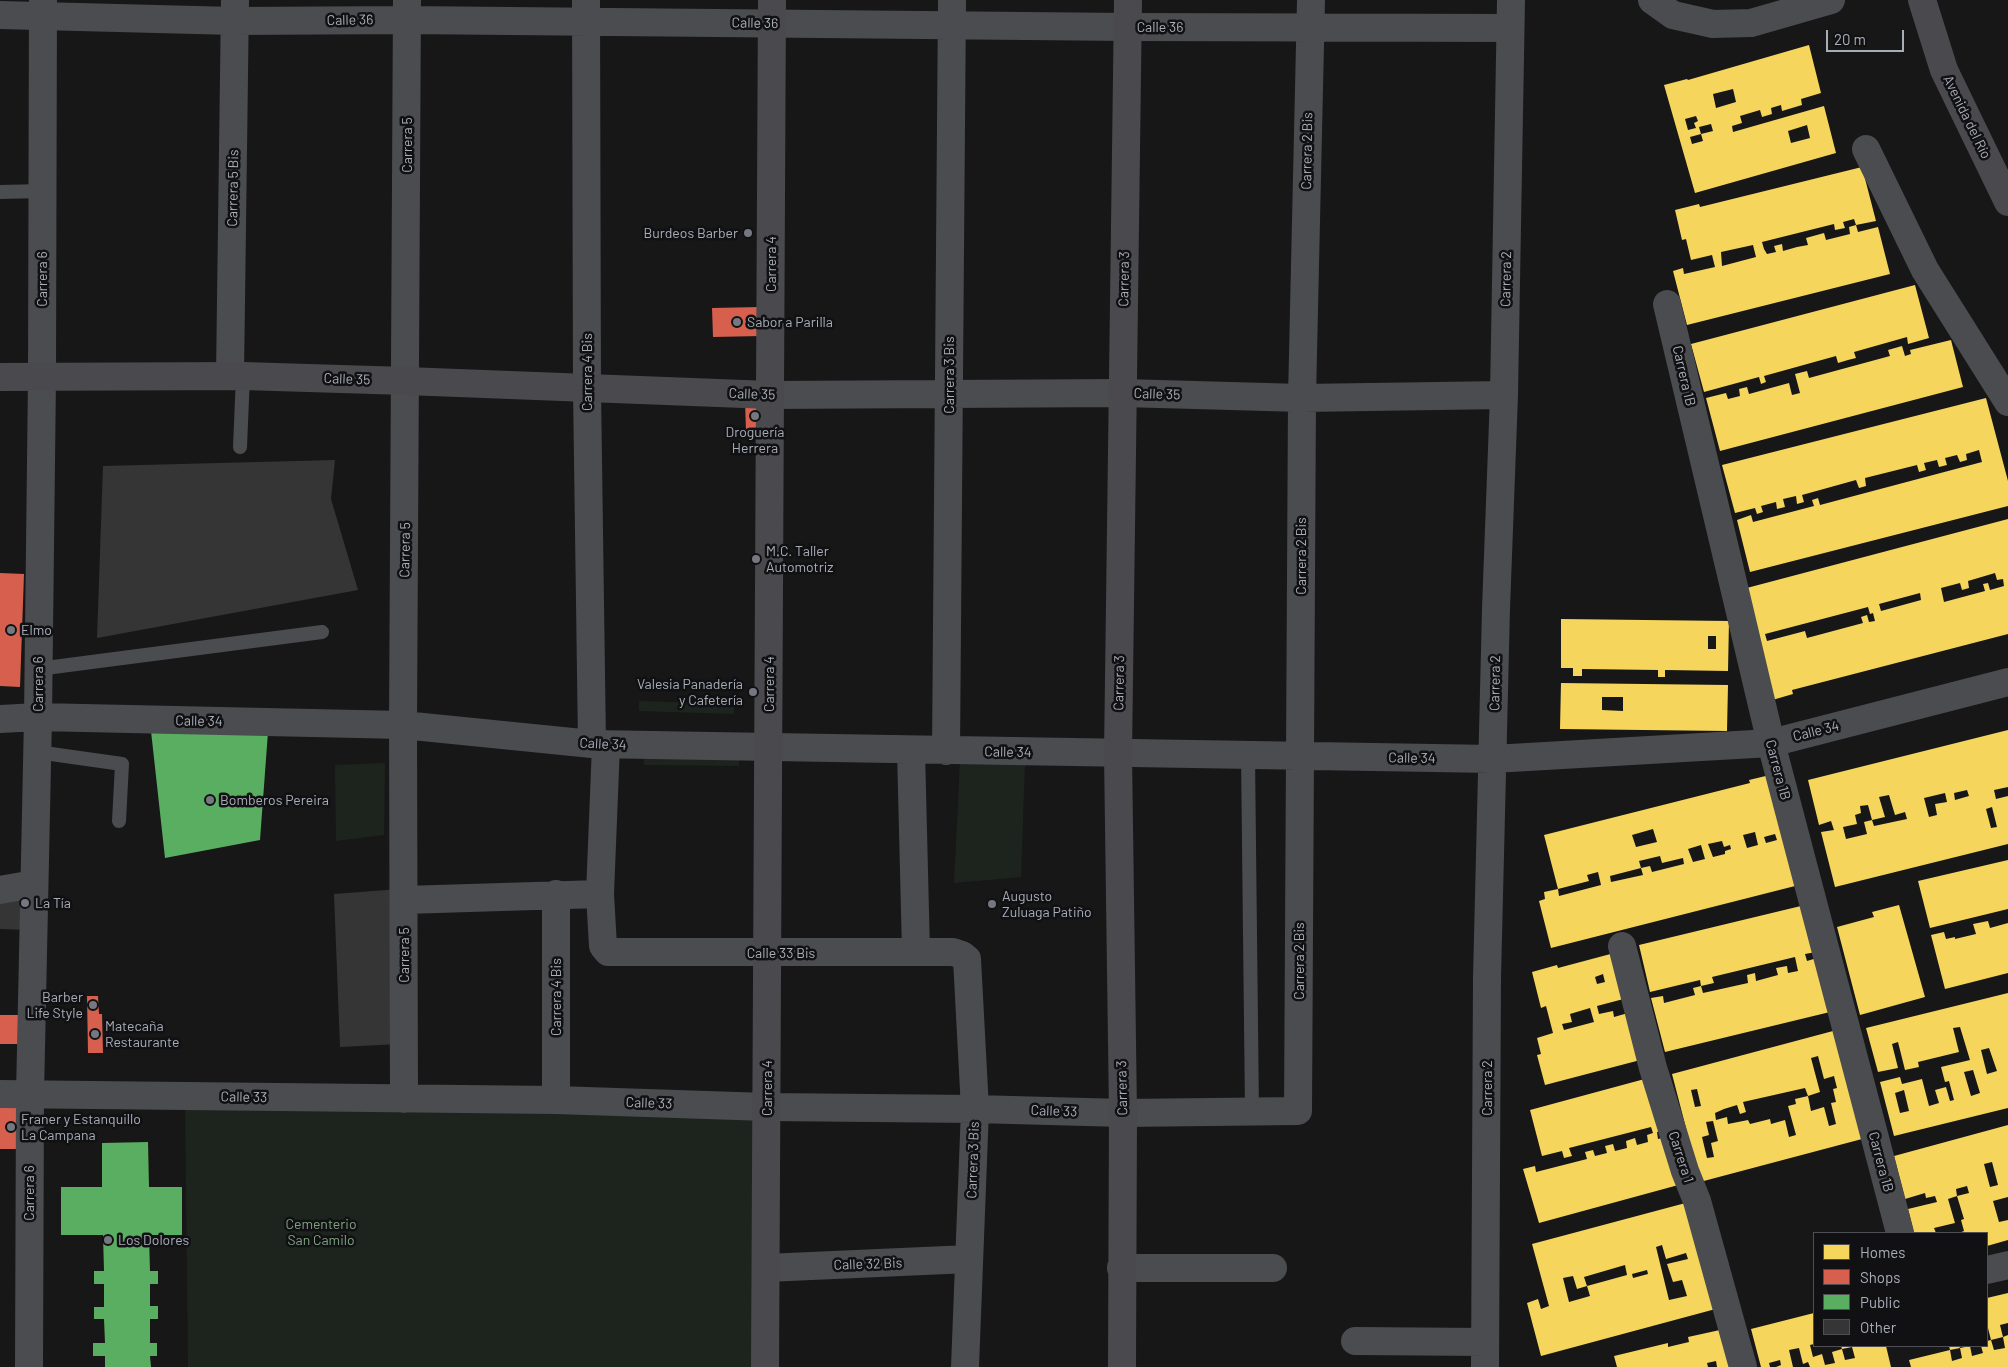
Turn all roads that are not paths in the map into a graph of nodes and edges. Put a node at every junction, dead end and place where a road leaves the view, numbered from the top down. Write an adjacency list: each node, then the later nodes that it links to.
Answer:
1 (1128, 0): 14 (main road, Carrera 3)
2 (1511, 0): 15 (street, Carrera 2)
3 (1652, 0): 4 (street)
4 (1831, 0)
5 (1922, 0): 19 (main road, Avenida del Río)
6 (43, 8): 8 (street, Calle 36); 13 (street, Calle 36); 17 (street, Carrera 6)
7 (407, 10): 8 (street, Calle 36); 9 (street, Calle 36); 24 (street, Carrera 5)
8 (235, 11): 21 (street, Carrera 5 Bis)
9 (585, 11): 10 (street, Calle 36); 25 (street, Carrera 4 Bis)
10 (772, 12): 11 (street, Calle 36); 28 (main road, Carrera 4)
11 (952, 13): 14 (street, Calle 36); 27 (street, Carrera 3 Bis)
12 (1311, 13): 14 (street, Calle 36); 15 (street, Calle 36); 30 (street, Carrera 2 Bis)
13 (0, 15)
14 (1128, 28): 26 (main road, Carrera 3)
15 (1510, 28): 29 (street, Carrera 2)
16 (1866, 148): 31 (street)
17 (42, 190): 18 (lane); 23 (street, Carrera 6)
18 (0, 192)
19 (2008, 202)
20 (1667, 304): 39 (street, Carrera 1B)
21 (237, 376): 23 (main road, Calle 35); 24 (main road, Calle 35); 32 (lane)
22 (0, 377): 23 (main road, Calle 35)
23 (42, 377): 34 (street, Carrera 6)
24 (406, 381): 25 (main road, Calle 35); 38 (street, Carrera 5)
25 (587, 389): 28 (main road, Calle 35); 40 (street, Carrera 4 Bis)
26 (1123, 393): 27 (street, Calle 35); 30 (street, Calle 35); 45 (main road, Carrera 3)
27 (949, 394): 28 (street, Calle 35); 43 (street, Carrera 3 Bis)
28 (770, 395): 41 (main road, Carrera 4)
29 (1504, 395): 30 (street, Calle 35); 48 (street, Carrera 2)
30 (1302, 398): 47 (street, Carrera 2 Bis)
31 (2008, 402)
32 (240, 447)
33 (322, 632): 34 (lane)
34 (38, 669): 36 (street, Carrera 6)
35 (2008, 682): 39 (street, Calle 34)
36 (38, 717): 37 (street, Calle 34); 38 (street, Calle 34); 44 (street, Carrera 6)
37 (0, 719)
38 (403, 725): 40 (street, Calle 34); 54 (street, Carrera 5)
39 (1771, 742): 48 (street, Calle 34); 68 (street, Carrera 1B)
40 (599, 744): 41 (street, Calle 34); 53 (street)
41 (769, 748): 42 (street, Calle 34); 57 (main road, Carrera 4)
42 (911, 750): 43 (street, Calle 34); 56 (street)
43 (946, 751): 45 (street, Calle 34)
44 (37, 752): 49 (lane); 50 (street, Carrera 6)
45 (1118, 754): 46 (street, Calle 34); 67 (main road, Carrera 3)
46 (1248, 755): 47 (street, Calle 34); 66 (lane)
47 (1300, 757): 48 (street, Calle 34); 65 (street, Carrera 2 Bis)
48 (1494, 759): 76 (street, Carrera 2)
49 (120, 821)
50 (34, 884): 51 (street); 60 (street, Carrera 6)
51 (0, 890)
52 (556, 894): 53 (street); 54 (street); 62 (street, Carrera 4 Bis)
53 (600, 894): 57 (street, Calle 33 Bis)
54 (404, 900): 61 (street, Carrera 5)
55 (1622, 946): 81 (street, Carrera 1)
56 (916, 952): 57 (street, Calle 33 Bis); 58 (street, Calle 33 Bis)
57 (768, 953): 63 (main road, Carrera 4)
58 (962, 955): 64 (street, Carrera 3 Bis)
59 (0, 1094): 60 (street, Calle 33)
60 (30, 1095): 61 (street, Calle 33); 77 (street, Carrera 6)
61 (404, 1099): 62 (street, Calle 33)
62 (556, 1100): 63 (street, Calle 33)
63 (767, 1107): 64 (street, Calle 33); 71 (main road, Carrera 4)
64 (975, 1109): 67 (street, Calle 33); 69 (street, Carrera 3 Bis)
65 (1298, 1111): 66 (street, Calle 33)
66 (1252, 1112): 67 (street, Calle 33)
67 (1123, 1114): 72 (main road, Carrera 3)
68 (1900, 1232)
69 (970, 1259): 71 (street, Calle 32 Bis); 79 (street, Carrera 3 Bis)
70 (2008, 1265): 74 (street)
71 (766, 1268): 78 (main road, Carrera 4)
72 (1121, 1268): 73 (street); 80 (main road, Carrera 3)
73 (1273, 1268)
74 (1988, 1270)
75 (1355, 1341): 76 (street)
76 (1485, 1354)
77 (28, 1367)
78 (765, 1367)
79 (965, 1367)
80 (1122, 1367)
81 (1743, 1367)

